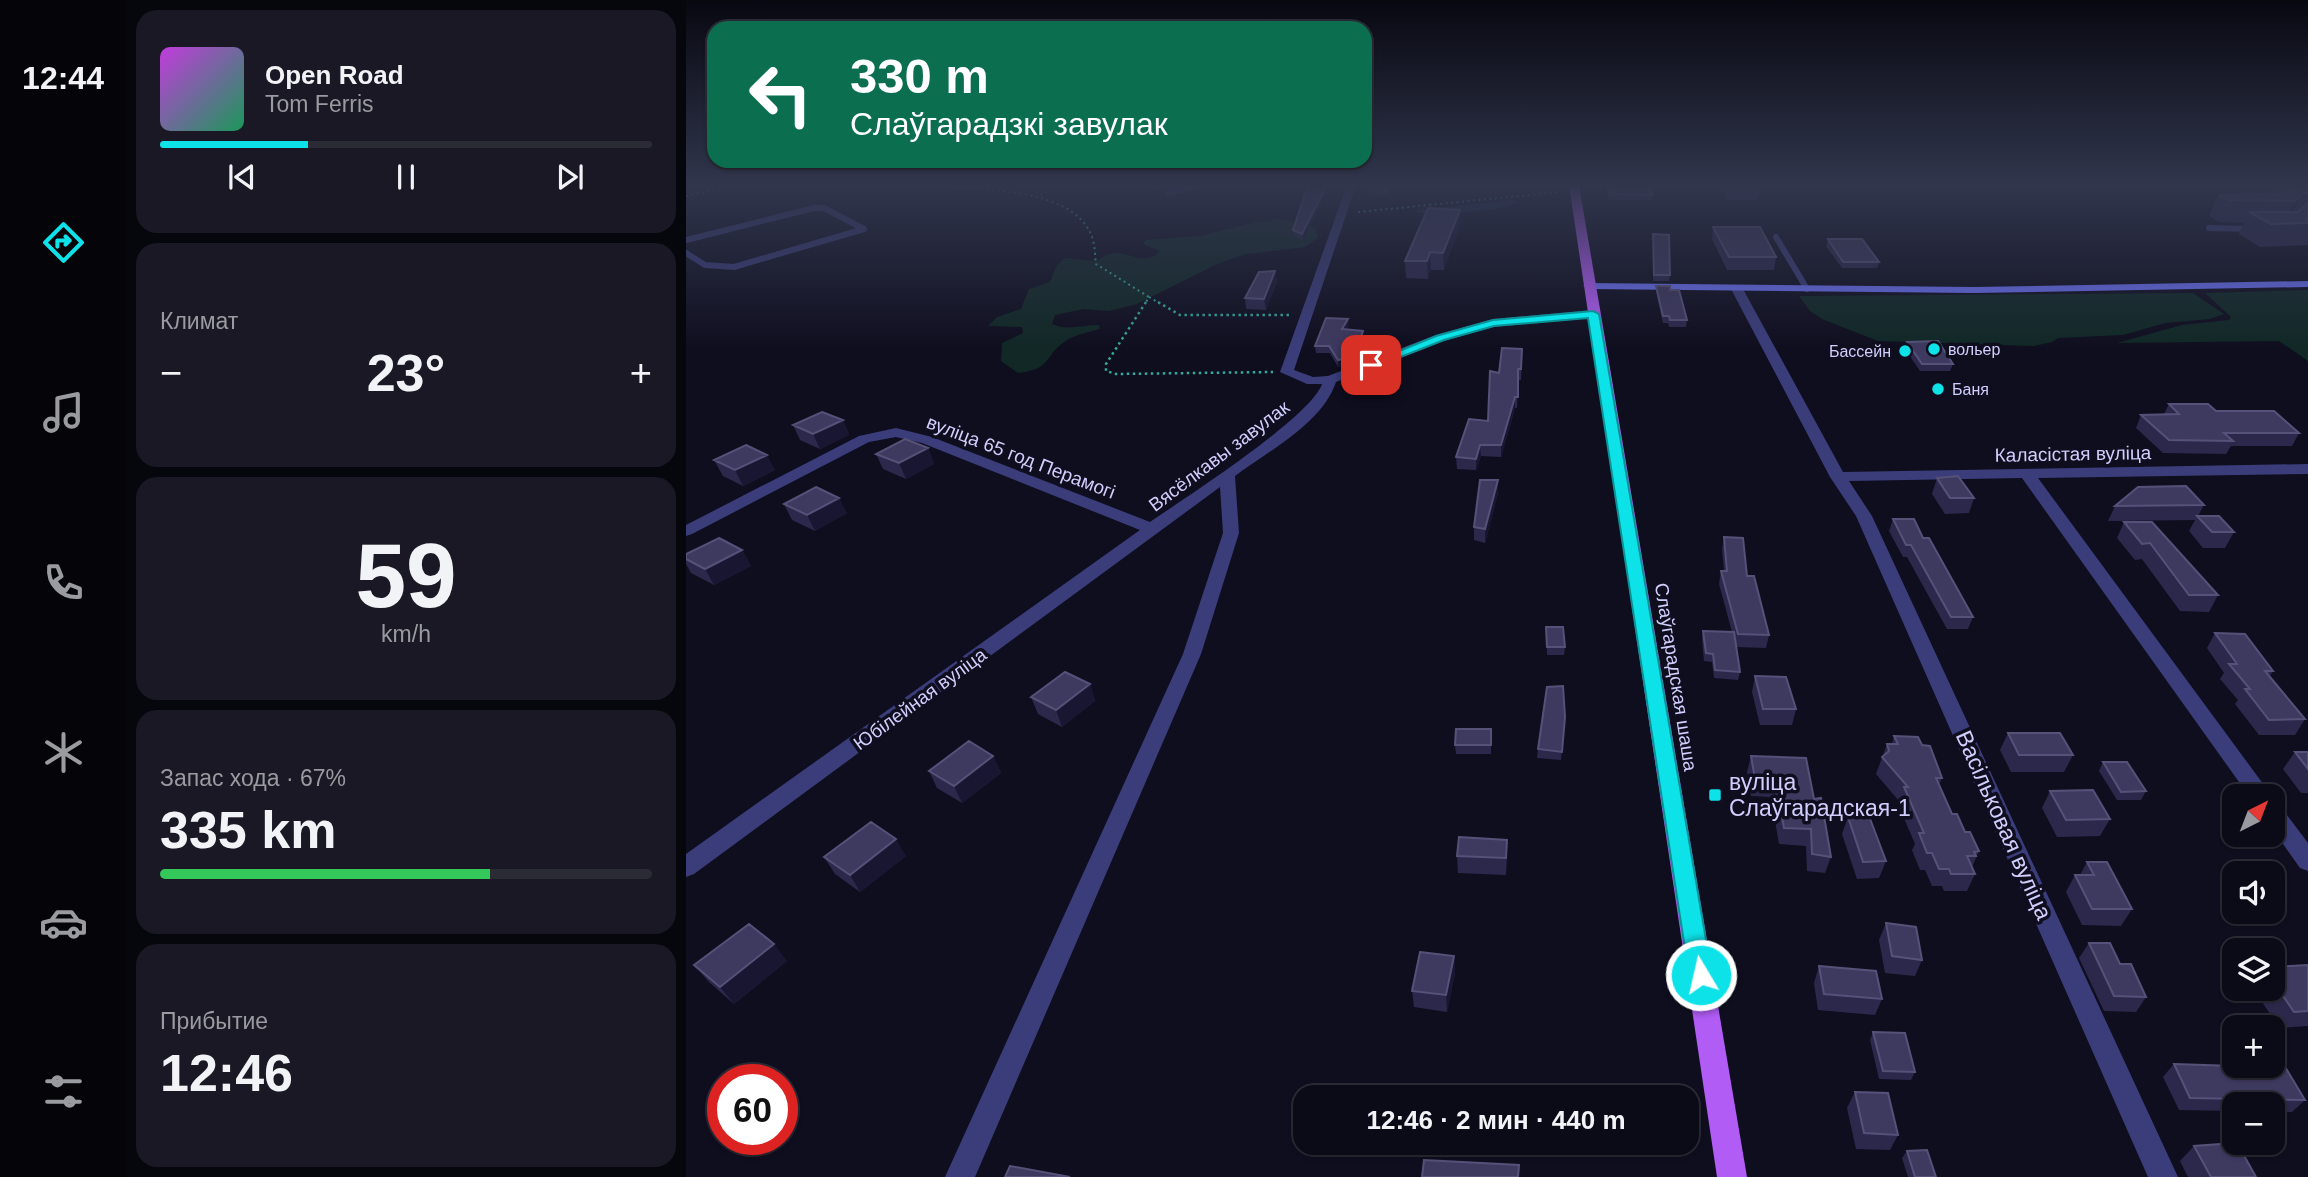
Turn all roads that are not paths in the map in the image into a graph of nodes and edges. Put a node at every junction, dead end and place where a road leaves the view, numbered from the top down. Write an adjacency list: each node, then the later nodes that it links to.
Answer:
1 (827, 240): 5 (lane)
2 (1331, 240): 11 (street)
3 (1580, 240): 7 (main road, Слаўгарадская шаша)
4 (1778, 240): 9 (lane)
5 (686, 253)
6 (2308, 284): 9 (main road)
7 (1589, 286): 8 (main road); 10 (main road, Слаўгарадская шаша)
8 (1737, 289): 9 (main road); 15 (street, Васільковая вуліца)
9 (1807, 289)
10 (1593, 314): 11 (street); 24 (main road, Слаўгарадская шаша)
11 (1330, 380): 14 (street, Вясёлкавы завулак)
12 (2301, 469): 13 (street, Каласістая вуліца); 16 (street)
13 (2028, 474): 15 (street, Каласістая вуліца); 19 (street)
14 (1227, 475): 17 (street, Вясёлкавы завулак); 23 (street)
15 (1838, 477): 25 (street, Васільковая вуліца)
16 (2308, 482)
17 (1153, 529): 18 (street, вуліца 65 год Перамогі); 22 (street, Юбілейная вуліца)
18 (686, 531)
19 (2252, 784)
20 (2286, 831): 21 (street)
21 (2308, 861)
22 (686, 867)
23 (960, 1177)
24 (1732, 1177)
25 (2163, 1177)

